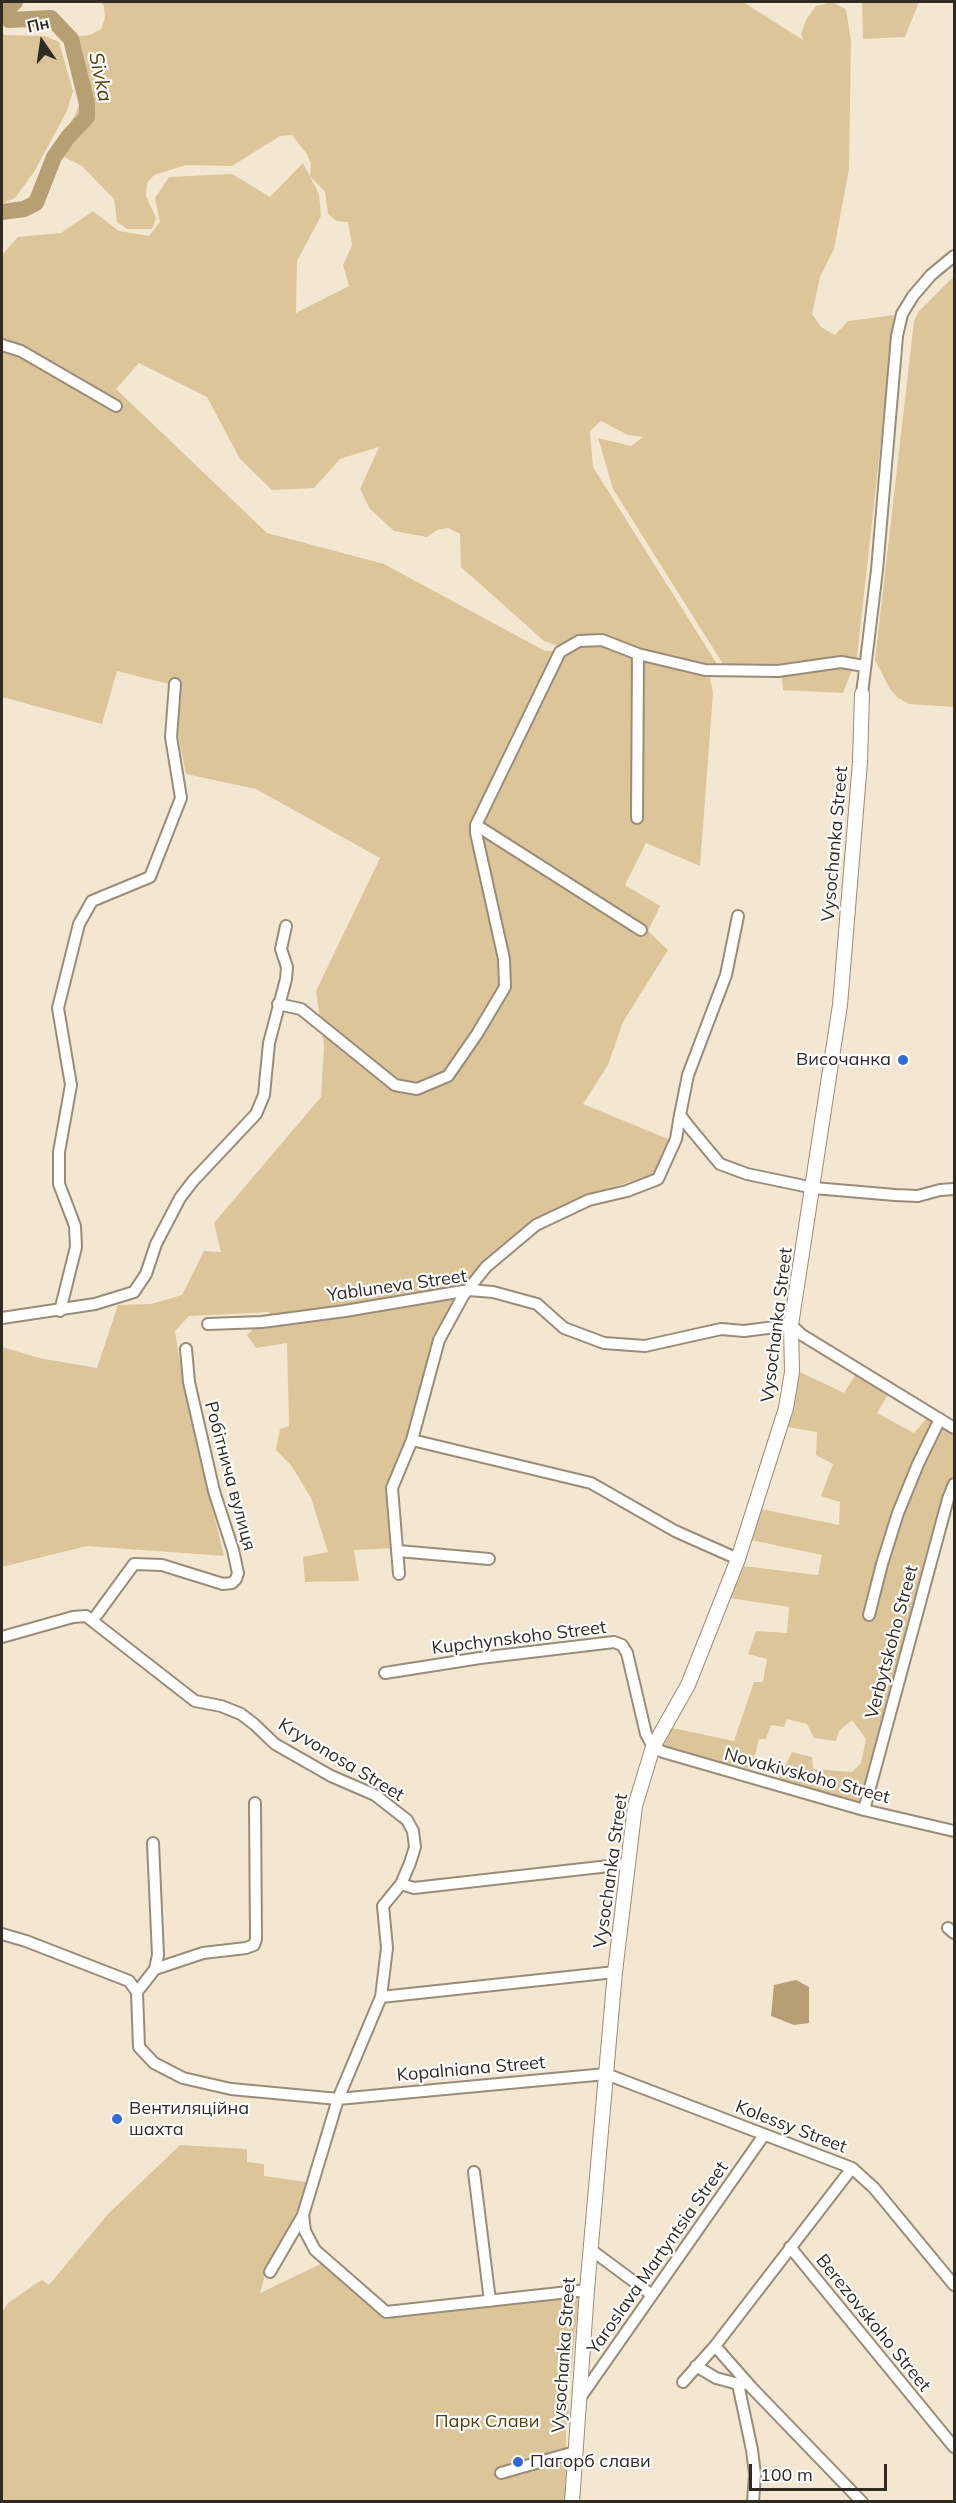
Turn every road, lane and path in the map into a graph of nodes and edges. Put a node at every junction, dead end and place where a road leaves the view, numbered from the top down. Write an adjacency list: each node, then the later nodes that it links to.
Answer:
1 (954, 256): 5 (street, Vysochanka Street)
2 (2, 345): 3 (street)
3 (116, 406)
4 (638, 654): 5 (street); 8 (street); 9 (street)
5 (864, 666): 7 (street, Vysochanka Street)
6 (175, 684): 18 (street)
7 (862, 694): 15 (street, Vysochanka Street)
8 (637, 818)
9 (476, 825): 12 (street); 13 (street)
10 (738, 916): 14 (street)
11 (286, 926): 13 (street)
12 (641, 930)
13 (279, 1004): 18 (street)
14 (680, 1115): 15 (street); 17 (street)
15 (814, 1188): 16 (street); 21 (street, Vysochanka Street)
16 (954, 1189)
17 (470, 1290): 20 (street, Yabluneva Street); 21 (street, Yabluneva Street); 25 (street)
18 (60, 1311): 19 (street)
19 (2, 1318)
20 (208, 1324)
21 (791, 1325): 23 (street); 29 (street, Vysochanka Street)
22 (186, 1349): 32 (street, Робітнича вулиця)
23 (940, 1419): 24 (street); 31 (street)
24 (954, 1428)
25 (412, 1440): 27 (street); 29 (street)
26 (954, 1484): 37 (street, Verbytskoho Street)
27 (398, 1551): 28 (street); 30 (street)
28 (489, 1558)
29 (738, 1559): 35 (street, Vysochanka Street)
30 (399, 1574)
31 (869, 1615)
32 (93, 1620): 33 (street); 41 (street, Kryvonosa Street)
33 (2, 1637)
34 (385, 1673): 35 (street, Kupchynskoho Street)
35 (653, 1747): 37 (street, Novakivskoho Street); 40 (street, Vysochanka Street)
36 (255, 1803): 43 (street)
37 (864, 1810): 38 (street, Novakivskoho Street)
38 (954, 1831)
39 (153, 1843): 43 (street)
40 (627, 1864): 41 (street); 44 (street, Vysochanka Street)
41 (402, 1884): 46 (street, Kryvonosa Street)
42 (2, 1934): 45 (street)
43 (155, 1969): 45 (street)
44 (615, 1972): 46 (street); 47 (street, Vysochanka Street)
45 (137, 1992): 48 (street, Kopalniana Street)
46 (381, 1997): 48 (street, Kryvonosa Street)
47 (606, 2074): 48 (street, Kopalniana Street); 49 (street, Kolessy Street); 54 (street, Vysochanka Street)
48 (338, 2099): 52 (street, Kryvonosa Street)
49 (764, 2135): 50 (street, Kolessy Street); 58 (street, Yaroslava Martyntsia Street)
50 (852, 2168): 53 (street); 56 (street, Kolessy Street)
51 (474, 2172): 59 (street)
52 (303, 2215): 55 (street, Kryvonosa Street); 59 (street)
53 (790, 2247): 60 (street); 66 (street, Berezovskoho Street)
54 (591, 2249): 57 (street, Vysochanka Street); 58 (street)
55 (270, 2272)
56 (954, 2284)
57 (587, 2290): 59 (street); 65 (street, Vysochanka Street)
58 (652, 2295): 65 (street, Yaroslava Martyntsia Street)
59 (490, 2301)
60 (715, 2346): 61 (street); 64 (street)
61 (696, 2366): 62 (street); 63 (street)
62 (682, 2382)
63 (738, 2384): 64 (street); 70 (street)
64 (752, 2388): 71 (street)
65 (578, 2400): 67 (street, Vysochanka Street)
66 (954, 2447)
67 (574, 2452): 68 (street); 69 (street, Vysochanka Street)
68 (501, 2473)
69 (572, 2502)
70 (753, 2502)
71 (862, 2502)

